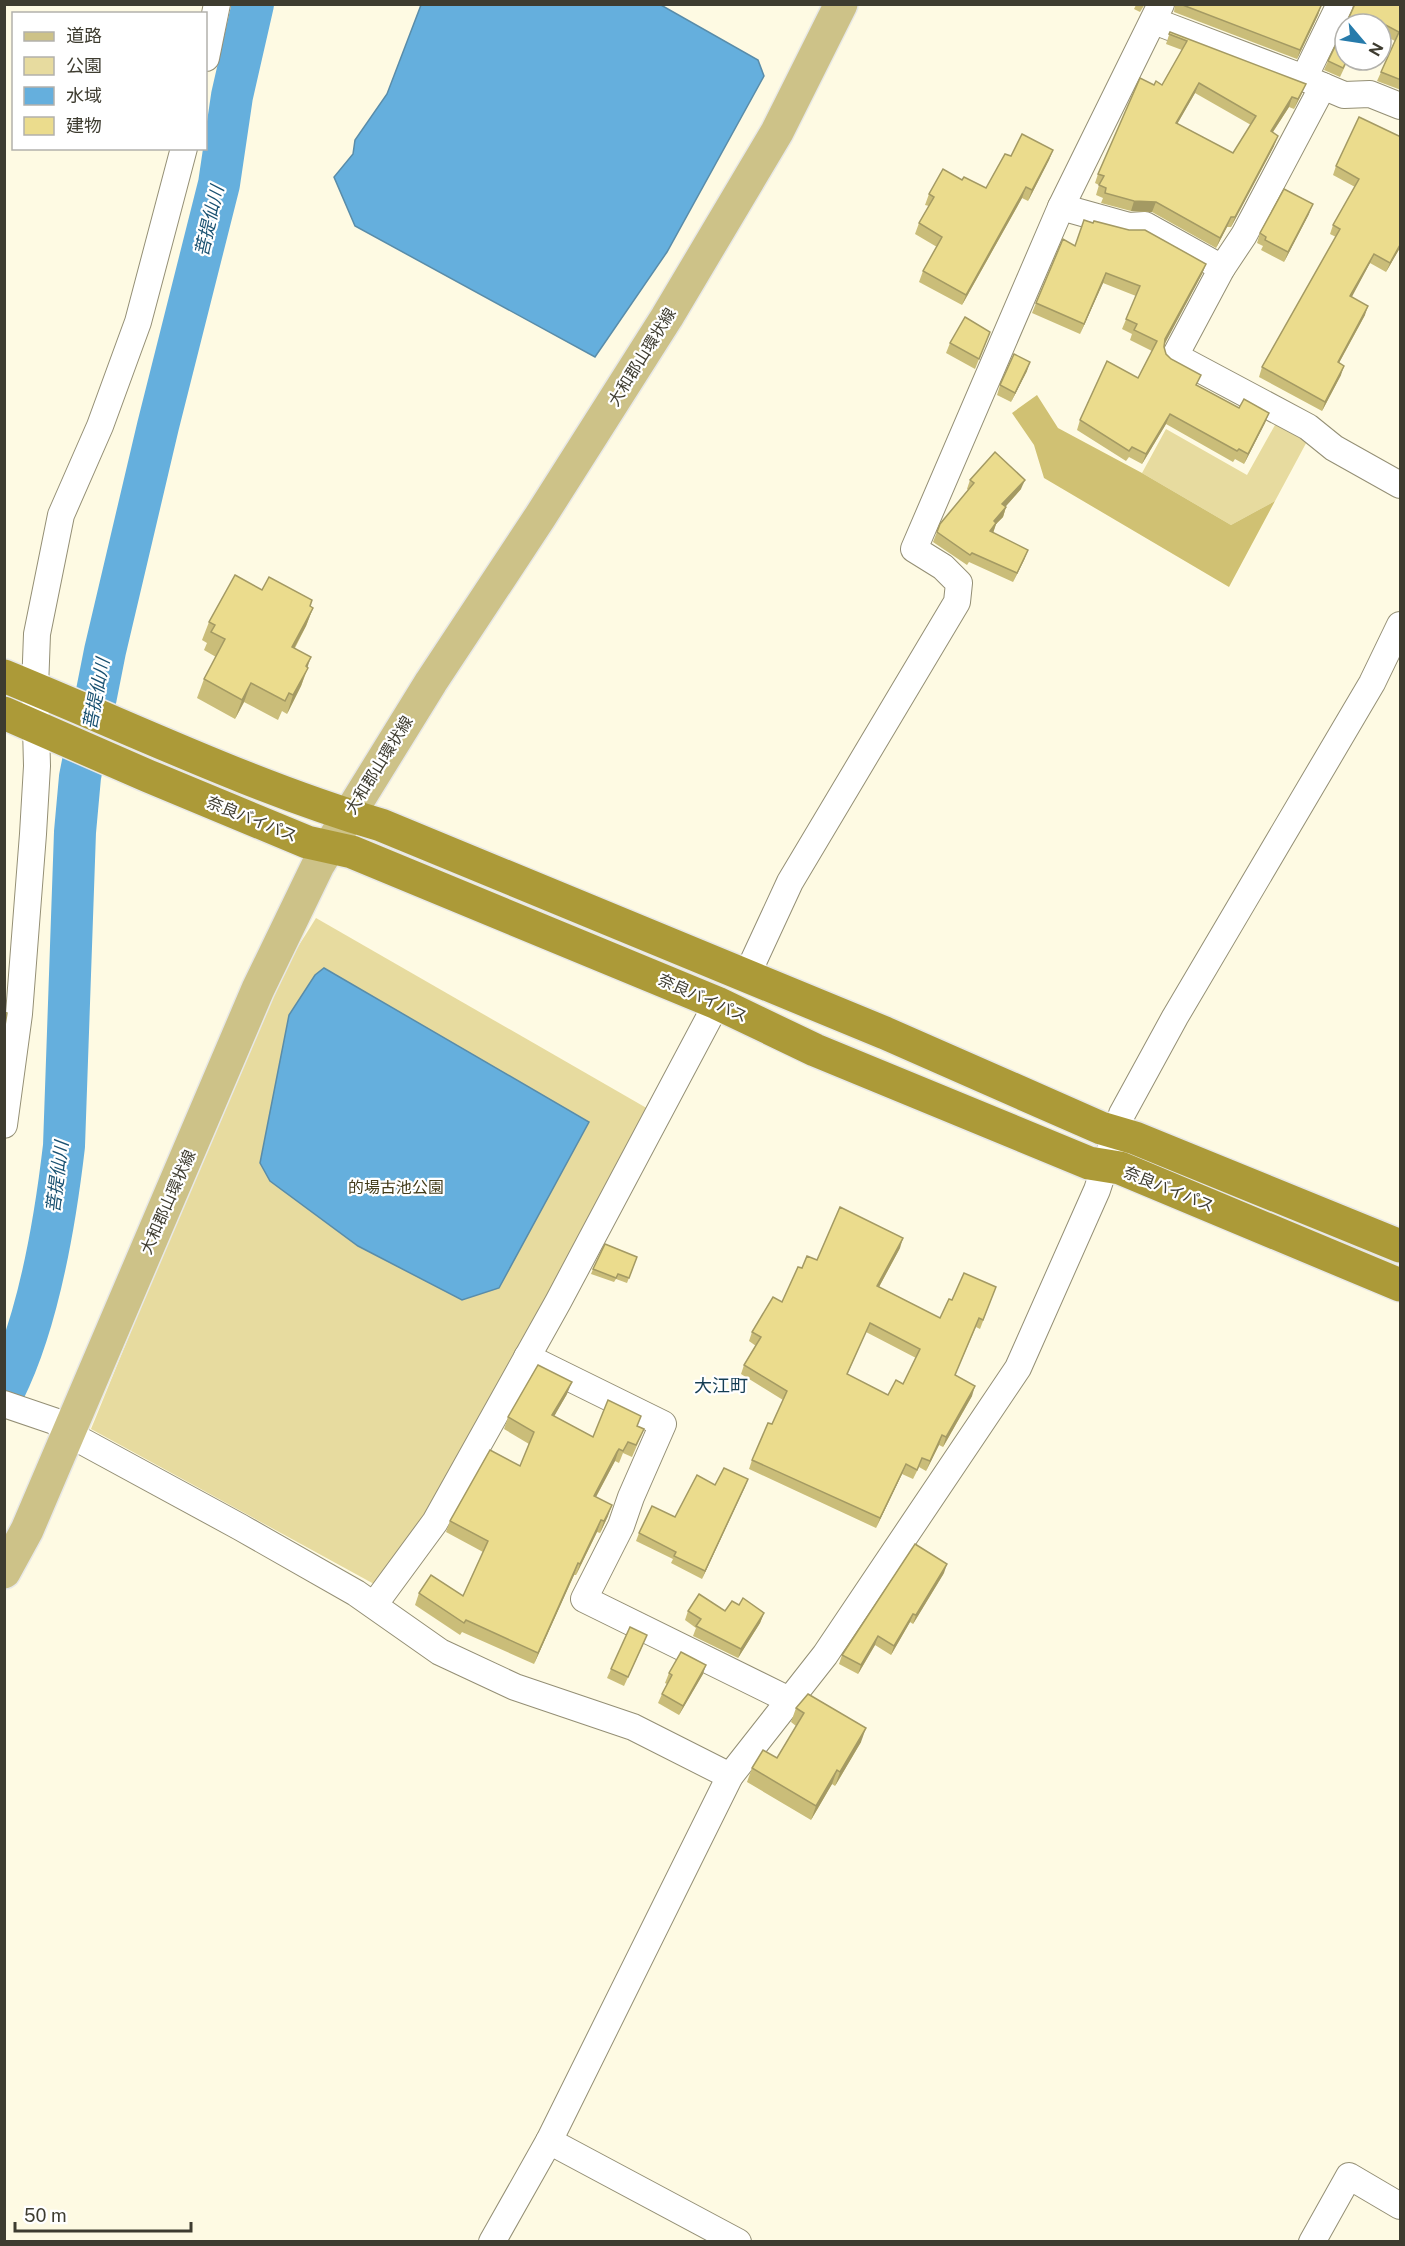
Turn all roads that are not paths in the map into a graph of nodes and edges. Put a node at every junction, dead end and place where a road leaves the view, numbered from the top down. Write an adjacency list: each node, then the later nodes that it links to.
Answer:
1 (217, 4): 5 (street)
2 (841, 4): 17 (main road, 大和郡山環状線)
3 (1340, 4): 6 (street)
4 (1158, 13): 6 (street); 9 (street)
5 (207, 53)
6 (1313, 82): 7 (street); 10 (street)
7 (1401, 106)
8 (183, 150): 14 (street)
9 (1061, 207): 10 (street); 19 (street)
10 (1222, 268): 11 (street)
11 (1401, 484)
12 (1401, 625): 22 (street)
13 (4, 676): 14 (highway)
14 (45, 692): 16 (street); 17 (highway)
15 (4, 713): 16 (highway, 奈良バイパス)
16 (44, 729): 18 (highway, 奈良バイパス); 21 (street)
17 (348, 815): 18 (main road, 大和郡山環状線); 19 (highway)
18 (330, 846): 20 (highway, 奈良バイパス); 28 (main road, 大和郡山環状線)
19 (748, 977): 22 (highway)
20 (717, 1003): 23 (highway, 奈良バイパス); 26 (street)
21 (4, 1125)
22 (1116, 1132): 23 (street); 24 (highway)
23 (1104, 1166): 25 (highway, 奈良バイパス); 31 (street)
24 (1401, 1246)
25 (1401, 1285)
26 (527, 1357): 30 (street); 31 (street)
27 (4, 1404): 28 (street)
28 (62, 1426): 29 (main road, 大和郡山環状線); 30 (street)
29 (4, 1572)
30 (374, 1605): 32 (street)
31 (789, 1700): 32 (street)
32 (730, 1776): 33 (street)
33 (549, 2141): 35 (street); 36 (street)
34 (1401, 2206): 37 (street)
35 (492, 2241)
36 (738, 2241)
37 (1312, 2241)

